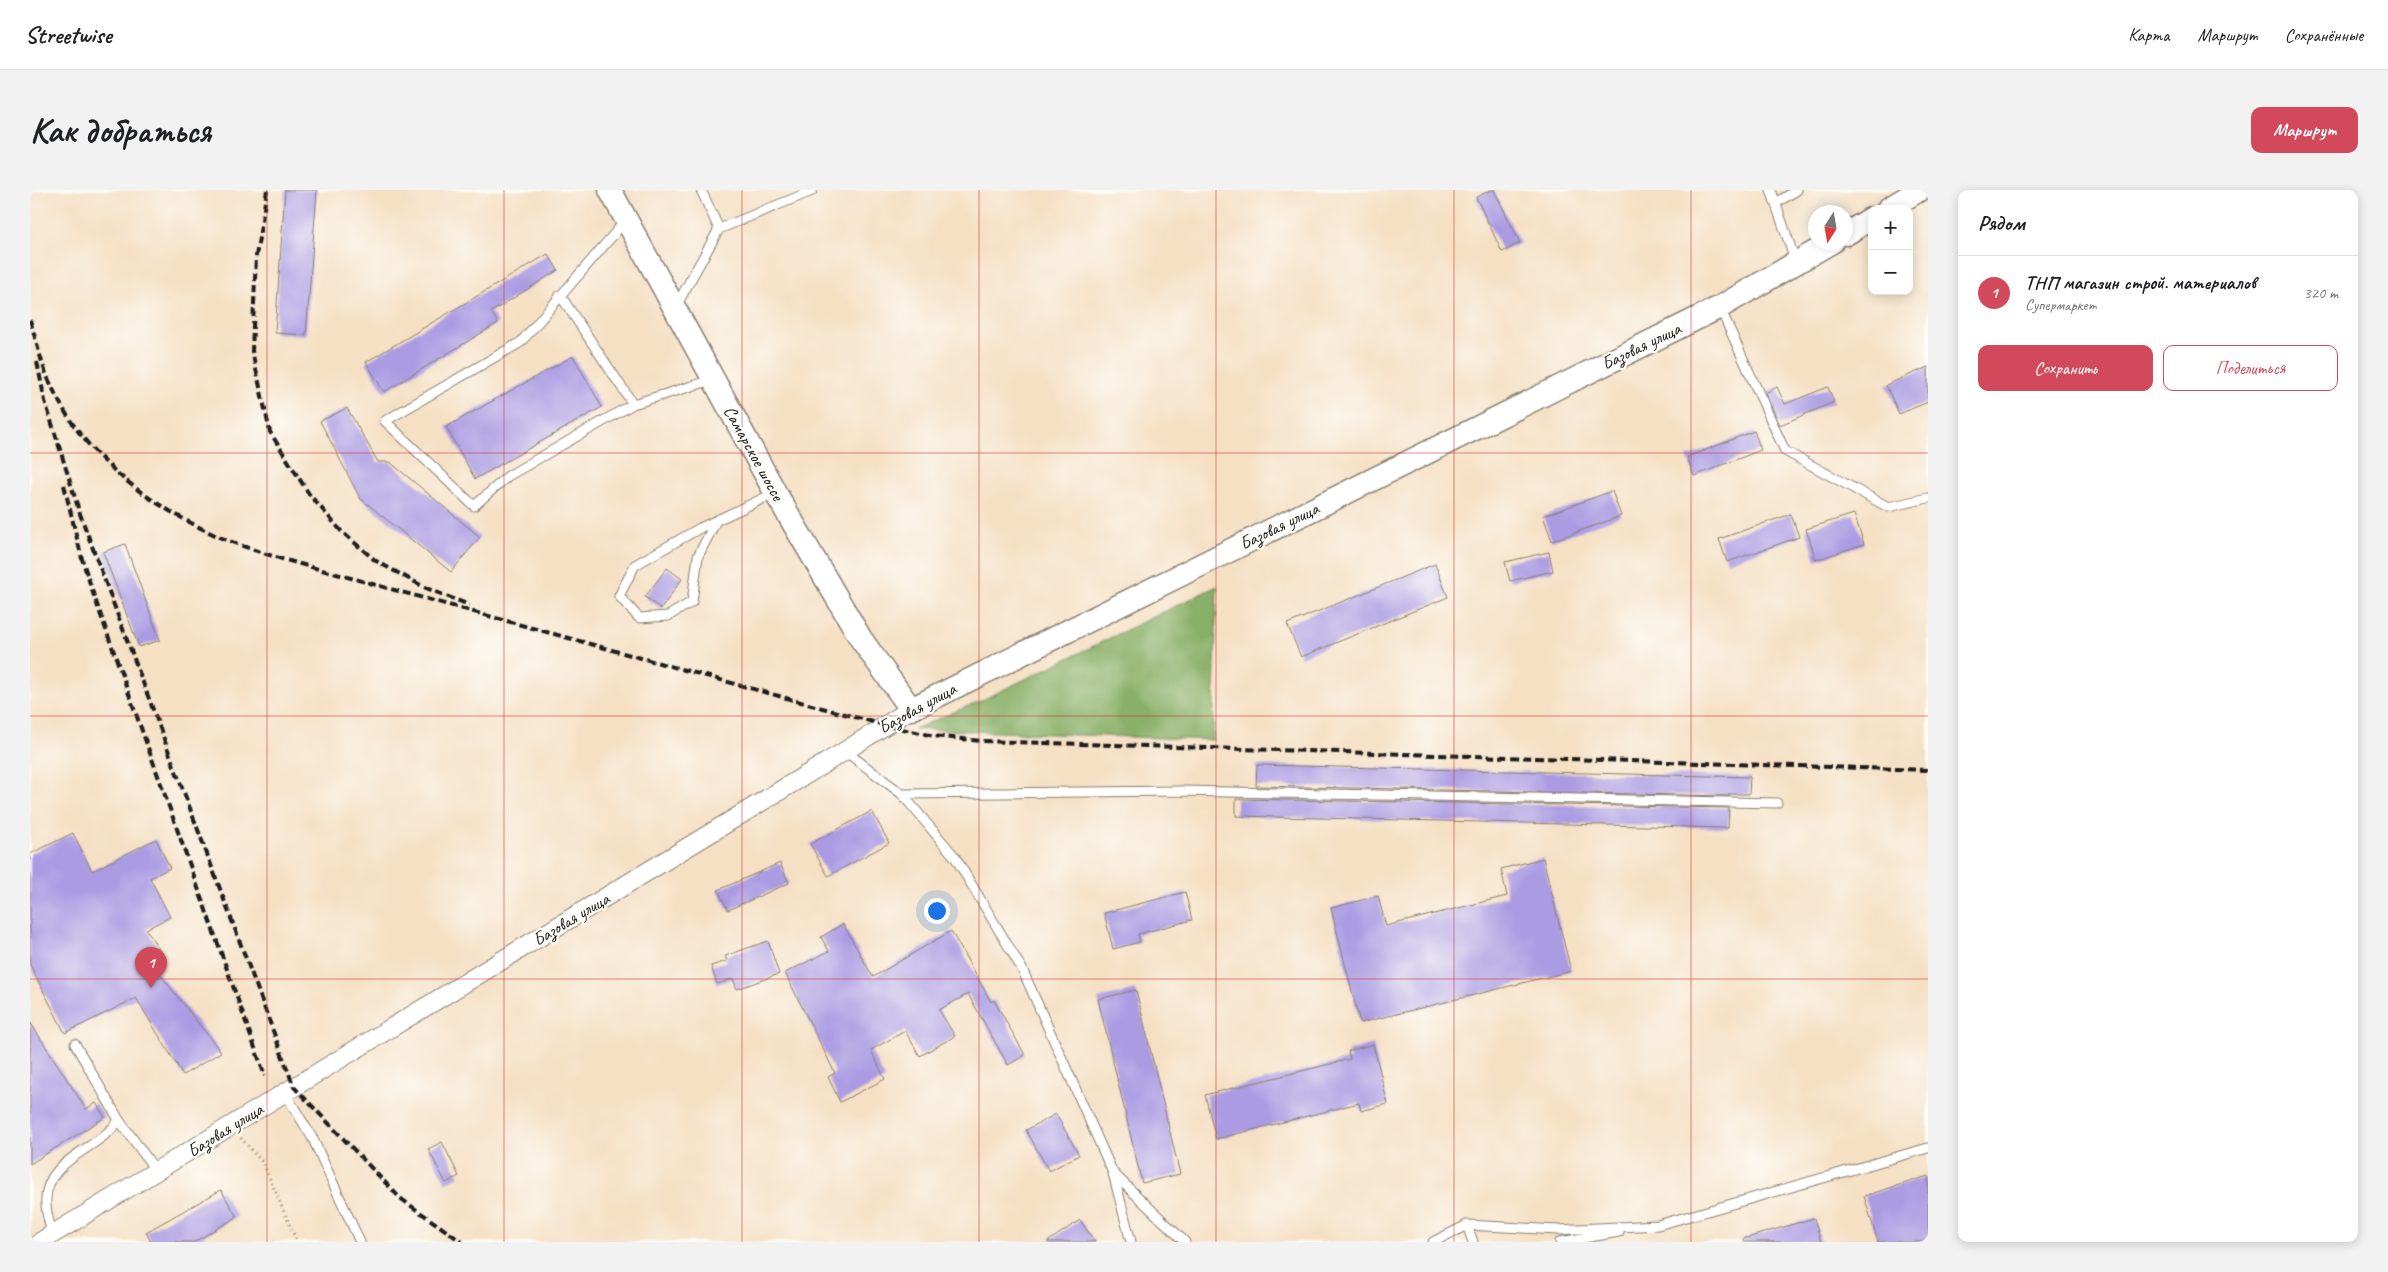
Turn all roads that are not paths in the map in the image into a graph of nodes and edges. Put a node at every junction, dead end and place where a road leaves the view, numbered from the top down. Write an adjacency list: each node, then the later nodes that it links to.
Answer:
1 (610, 190): 9 (street, Самарское шоссе)
2 (701, 190): 11 (lane)
3 (1771, 190): 7 (lane)
4 (1797, 190): 7 (lane)
5 (1919, 190): 8 (street)
6 (812, 191): 11 (lane)
7 (1776, 202): 14 (lane)
8 (1895, 205)
9 (626, 220): 15 (lane); 17 (street, Самарское шоссе)
10 (1868, 220): 12 (street)
11 (719, 229): 17 (lane)
12 (1853, 230)
13 (1819, 250): 14 (street, Базовая улица)
14 (1796, 264): 16 (street, Базовая улица)
15 (560, 295): 19 (lane); 19 (lane)
16 (1720, 307): 21 (lane); 23 (street, Базовая улица)
17 (675, 308): 18 (street, Самарское шоссе)
18 (714, 380): 19 (lane); 20 (street, Самарское шоссе)
19 (633, 404)
20 (775, 492): 22 (lane); 23 (street, Самарское шоссе)
21 (1928, 498)
22 (716, 521): 22 (lane)
23 (911, 709): 24 (street, Базовая улица)
24 (846, 751): 25 (lane); 28 (street, Базовая улица)
25 (902, 794): 26 (lane); 32 (lane)
26 (1777, 803)
27 (75, 1044): 29 (lane)
28 (285, 1093): 31 (street, Базовая улица); 36 (lane)
29 (119, 1120): 31 (lane); 35 (lane)
30 (1928, 1148): 34 (lane)
31 (157, 1172): 35 (street, Базовая улица)
32 (1113, 1173): 37 (lane); 38 (lane)
33 (1467, 1225): 34 (lane); 39 (lane); 40 (lane)
34 (1658, 1225): 41 (lane)
35 (46, 1238)
36 (360, 1242)
37 (1131, 1242)
38 (1185, 1242)
39 (1433, 1242)
40 (1473, 1242)
41 (1560, 1242)

